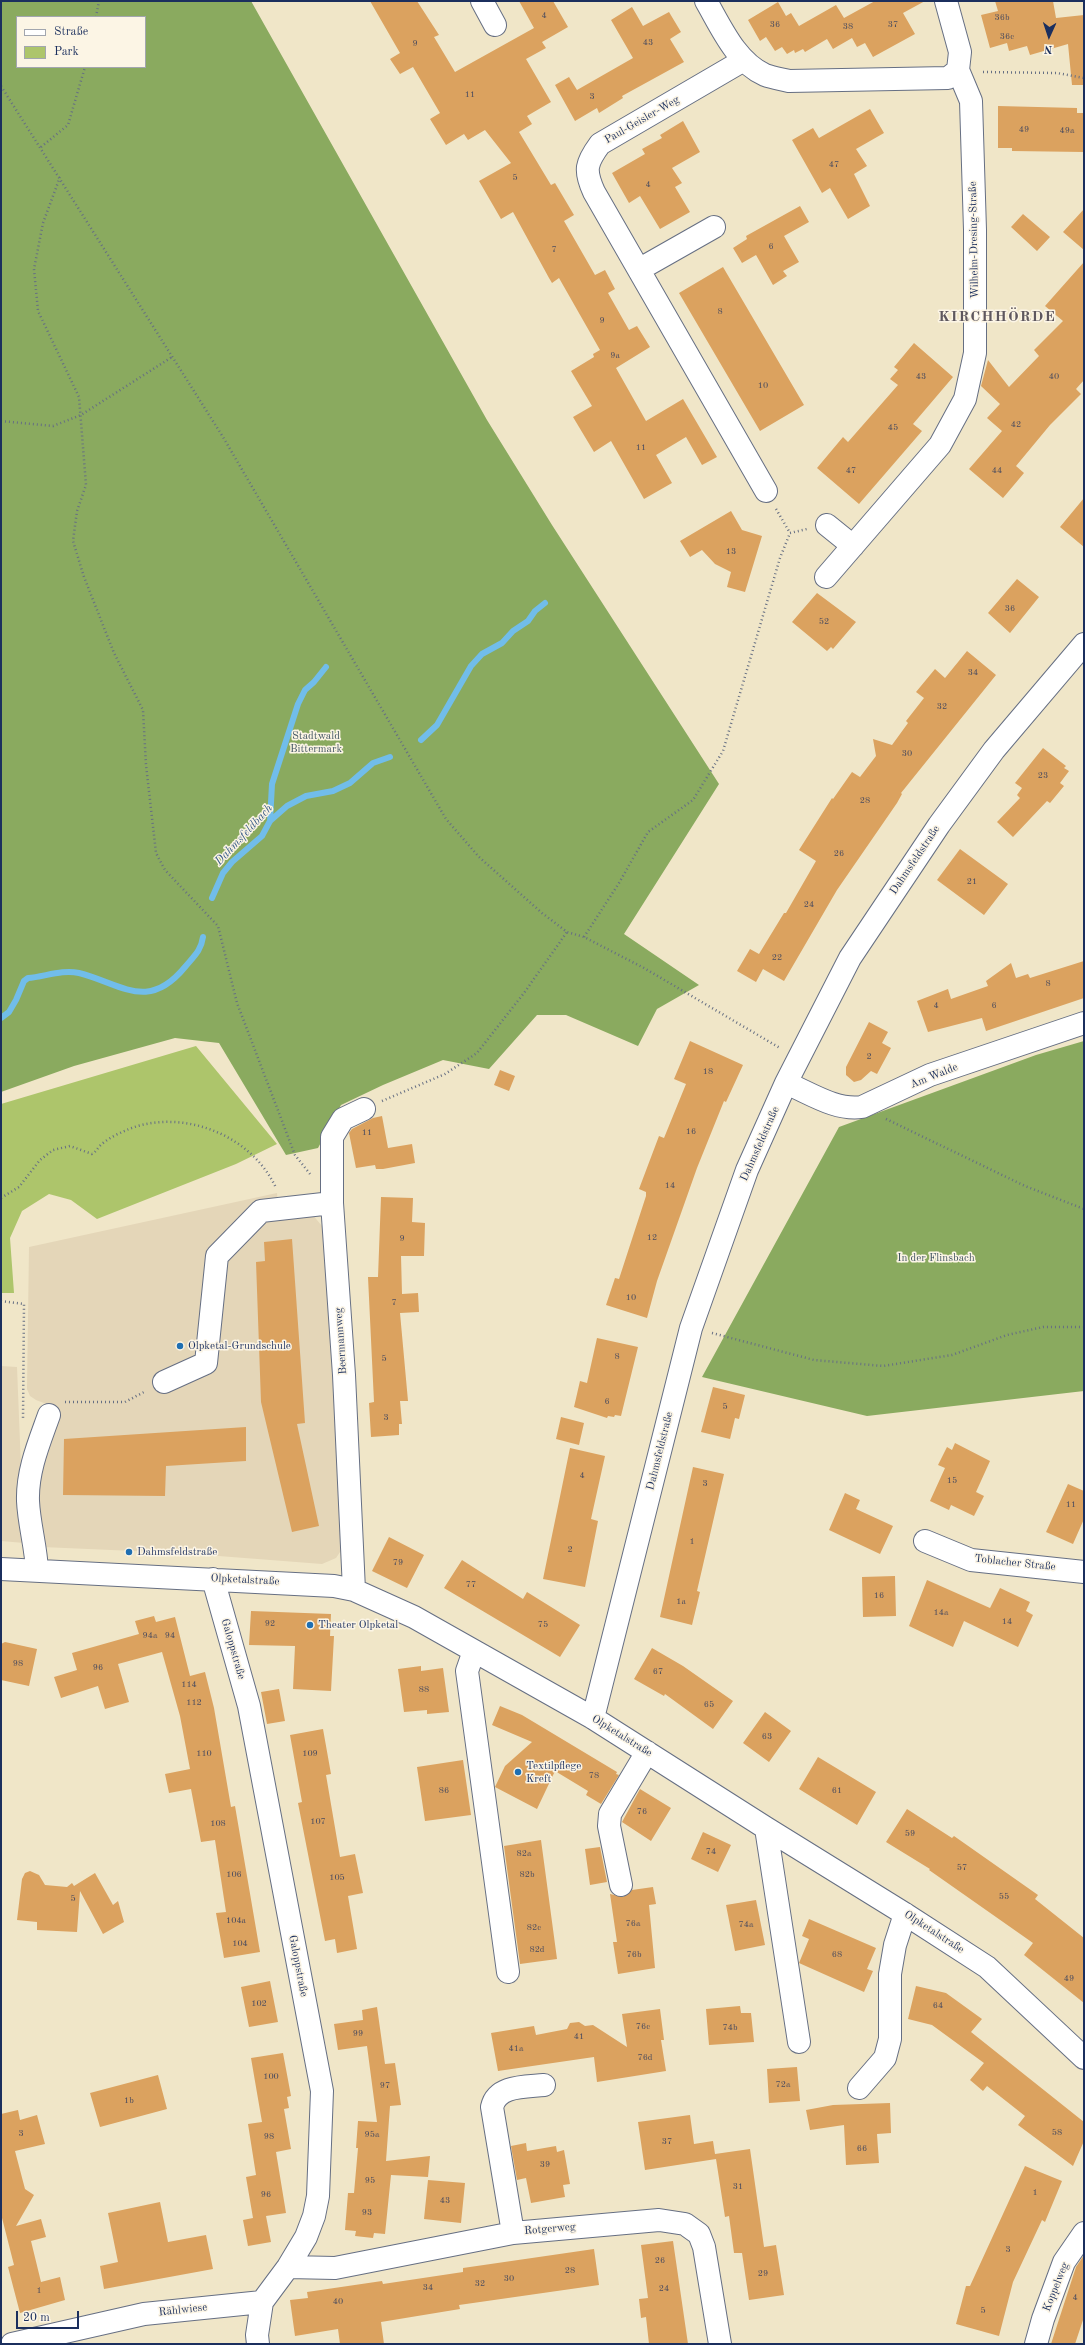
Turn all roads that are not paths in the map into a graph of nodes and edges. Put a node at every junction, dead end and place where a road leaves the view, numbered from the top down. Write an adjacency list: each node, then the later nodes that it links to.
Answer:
1 (482, 1): 4 (street)
2 (706, 1): 5 (street)
3 (946, 1): 6 (street, Wilhelm-Dresing-Straße)
4 (495, 25)
5 (744, 60): 6 (street); 8 (street, Paul-Geisler-Weg)
6 (958, 70): 11 (street, Wilhelm-Dresing-Straße)
7 (714, 227): 8 (street)
8 (640, 269): 9 (street, Paul-Geisler-Weg)
9 (766, 491)
10 (827, 525): 11 (street)
11 (853, 546): 12 (street, Wilhelm-Dresing-Straße)
12 (826, 578)
13 (1083, 646): 15 (street, Dahmsfeldstraße)
14 (1084, 1023): 15 (street, Am Walde)
15 (786, 1083): 27 (street, Dahmsfeldstraße)
16 (364, 1109): 17 (street, Beermannweg)
17 (332, 1203): 18 (street); 25 (street, Beermannweg)
18 (158, 1385)
19 (54, 1409): 22 (street)
20 (925, 1541): 23 (street, Toblacher Straße)
21 (1, 1568): 22 (street, Olpketalstraße)
22 (37, 1570): 24 (street, Olpketalstraße)
23 (1084, 1572)
24 (213, 1579): 25 (street, Olpketalstraße); 39 (street, Galoppstraße)
25 (354, 1590): 26 (street, Olpketalstraße)
26 (474, 1651): 27 (street, Olpketalstraße); 32 (street)
27 (593, 1718): 28 (street, Olpketalstraße)
28 (647, 1752): 29 (street, Olpketalstraße); 30 (street)
29 (766, 1828): 31 (street, Olpketalstraße); 33 (street)
30 (621, 1885)
31 (906, 1914): 34 (street, Olpketalstraße); 36 (street)
32 (508, 1972)
33 (799, 2042)
34 (1083, 2054)
35 (544, 2085): 37 (street)
36 (859, 2088)
37 (513, 2233): 39 (street, Rotgerweg); 43 (street, Rotgerweg)
38 (1084, 2233): 44 (street, Koppelweg)
39 (288, 2267): 40 (street, Galoppstraße)
40 (262, 2302): 41 (street, Rählwiese); 42 (street, Galoppstraße)
41 (12, 2344)
42 (258, 2344)
43 (720, 2344)
44 (1036, 2344)

